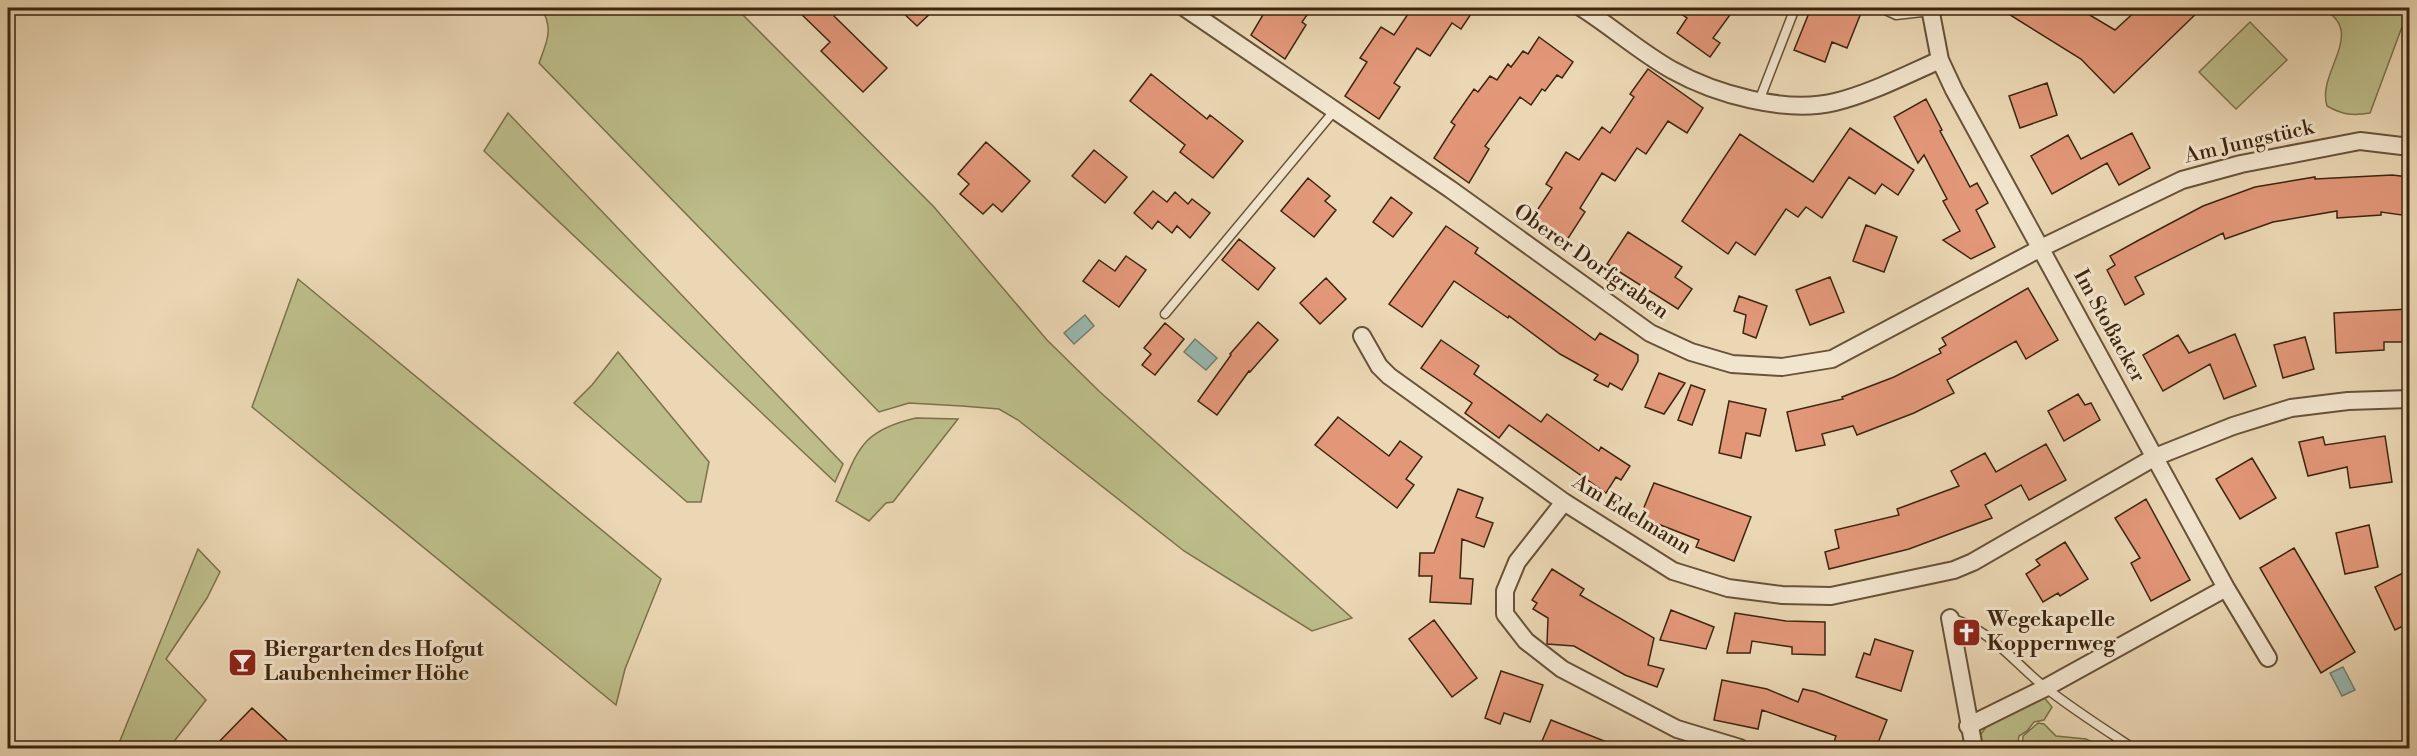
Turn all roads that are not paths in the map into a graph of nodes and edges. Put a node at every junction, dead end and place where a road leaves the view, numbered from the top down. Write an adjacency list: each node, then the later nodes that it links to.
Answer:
1 (1185, 8): 8 (street, Oberer Dorfgraben)
2 (1582, 8): 7 (street)
3 (1795, 8): 7 (lane)
4 (1881, 8): 5 (lane)
5 (1930, 9): 6 (street, Im Stoßacker)
6 (1940, 60): 7 (street); 10 (street, Im Stoßacker)
7 (1759, 101)
8 (1335, 110): 10 (street, Oberer Dorfgraben); 11 (lane)
9 (2409, 147): 10 (street, Am Jungstück)
10 (2041, 248): 14 (street, Im Stoßacker)
11 (1165, 314)
12 (1362, 336): 15 (street, Am Edelmann)
13 (2409, 399): 14 (street, Am Edelmann)
14 (2155, 458): 15 (street, Am Edelmann); 16 (street, Im Stoßacker)
15 (1564, 502): 21 (street)
16 (2226, 588): 18 (street, Im Stoßacker); 19 (street)
17 (1950, 618): 19 (lane); 20 (street)
18 (2268, 658)
19 (2045, 688): 20 (street); 23 (lane)
20 (1968, 726): 22 (street)
21 (1740, 748)
22 (1974, 748)
23 (2133, 748)

